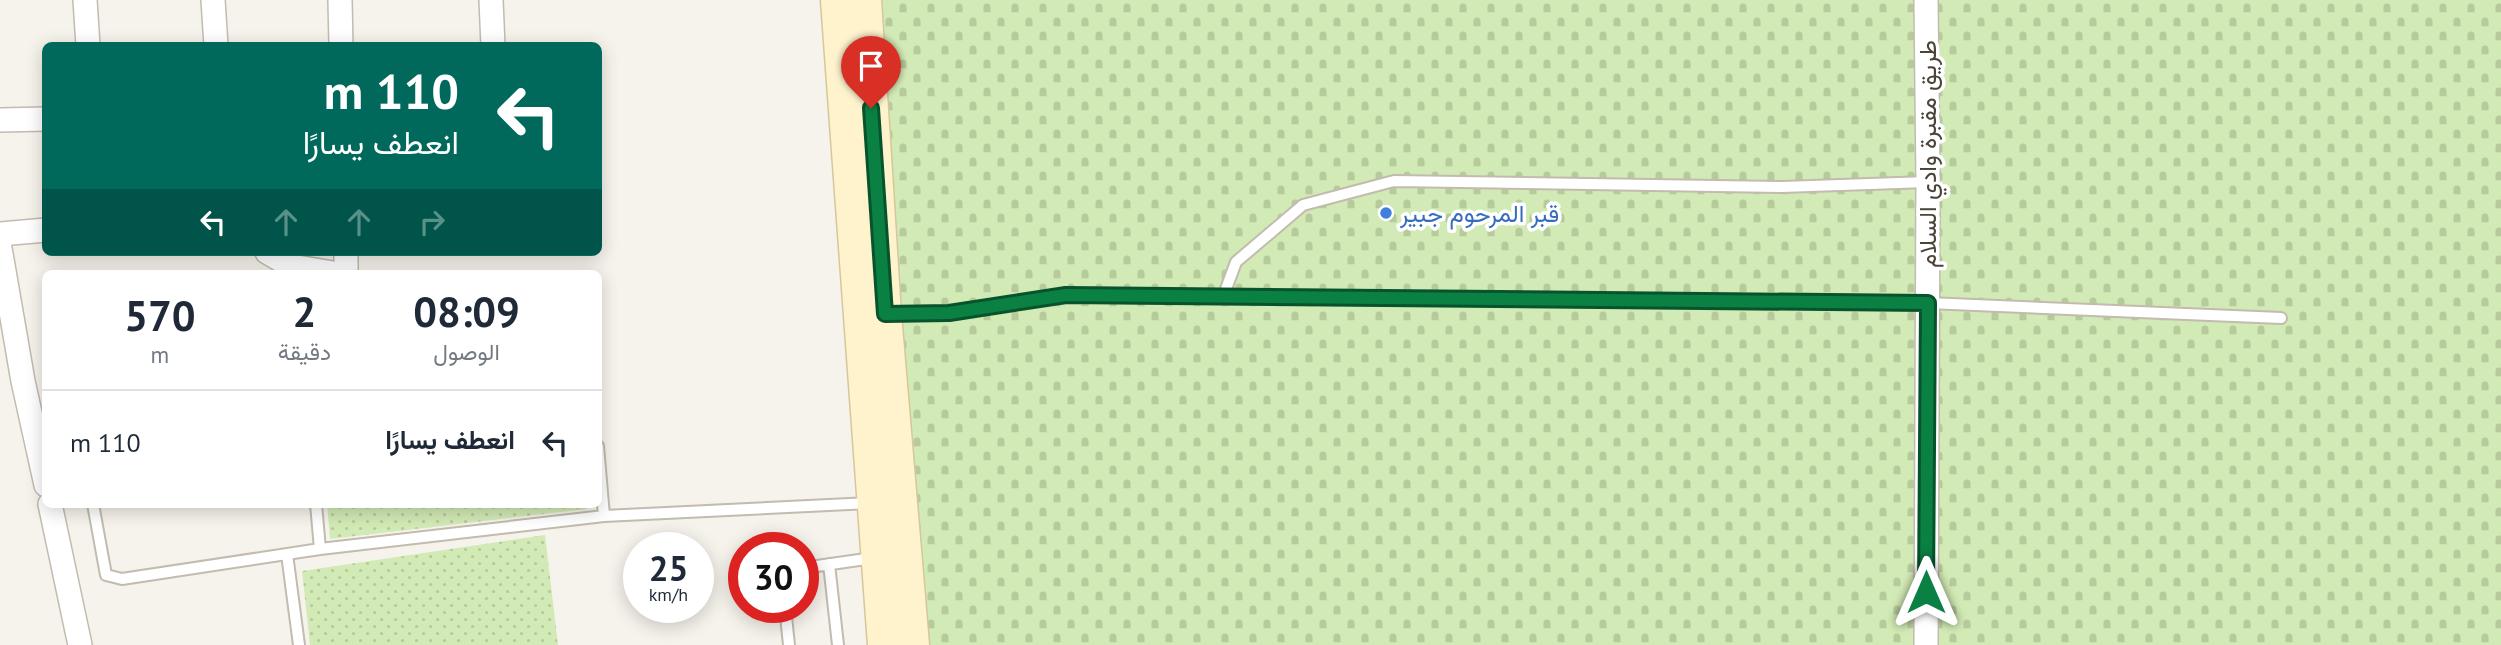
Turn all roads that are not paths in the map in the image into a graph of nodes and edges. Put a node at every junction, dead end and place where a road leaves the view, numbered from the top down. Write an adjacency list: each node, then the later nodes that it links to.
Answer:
1 (85, 0): 8 (street)
2 (213, 0): 9 (street)
3 (340, 0): 10 (street)
4 (491, 0): 11 (street)
5 (837, 0): 27 (main road)
6 (865, 0): 21 (main road)
7 (1926, 0): 14 (street, طريق مقبرة وادي السلام)
8 (88, 42)
9 (216, 42)
10 (341, 42)
11 (493, 42)
12 (42, 119): 13 (street)
13 (0, 120)
14 (1928, 182): 19 (lane); 20 (street, طريق مقبرة وادي السلام)
15 (42, 231): 16 (street)
16 (1, 241): 23 (street)
17 (274, 256): 18 (street)
18 (315, 270)
19 (1223, 297): 20 (lane); 21 (lane)
20 (1928, 303): 22 (lane); 44 (street, طريق مقبرة وادي السلام)
21 (885, 314): 43 (main road)
22 (2281, 318)
23 (7, 323): 24 (street)
24 (11, 382): 25 (street)
25 (42, 473)
26 (602, 493): 31 (lane)
27 (874, 502): 31 (lane); 34 (main road)
28 (51, 508): 38 (street)
29 (94, 508): 33 (lane)
30 (316, 508): 32 (lane)
31 (604, 516): 32 (lane)
32 (320, 549): 33 (lane)
33 (287, 554): 39 (lane)
34 (879, 557): 35 (lane); 42 (main road)
35 (829, 564): 36 (lane); 41 (lane)
36 (819, 566)
37 (787, 623): 40 (lane)
38 (80, 645)
39 (299, 645)
40 (789, 645)
41 (838, 645)
42 (884, 645)
43 (913, 645)
44 (1926, 645)

